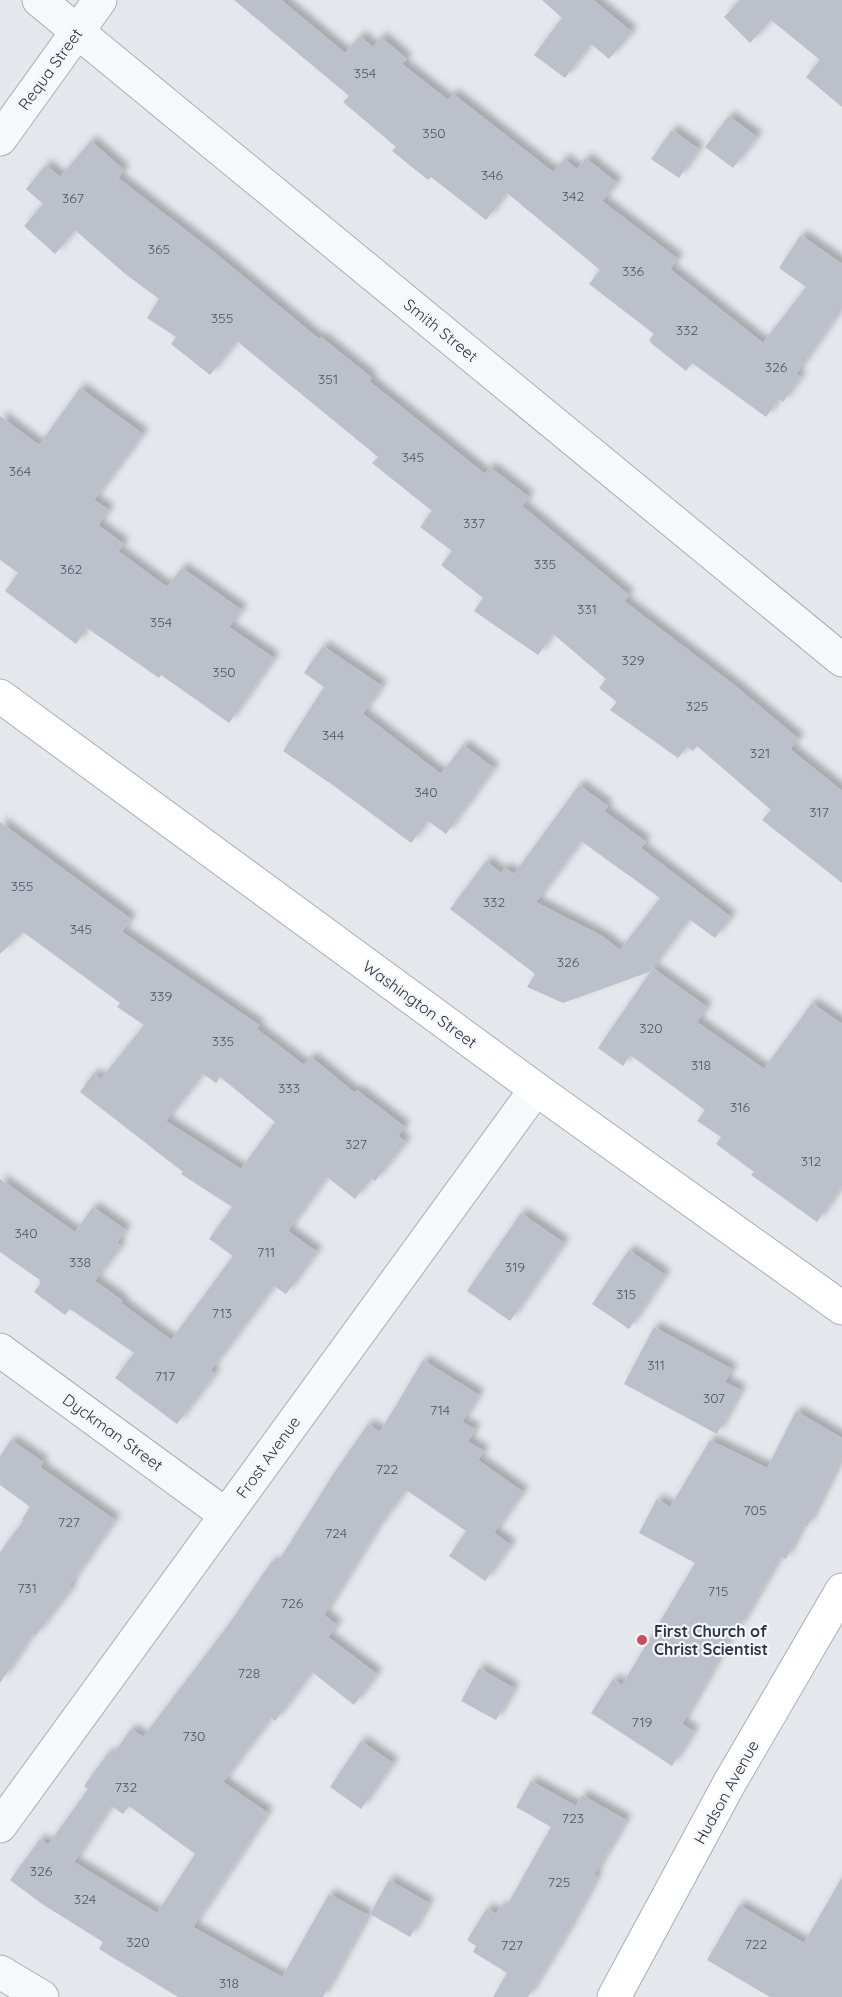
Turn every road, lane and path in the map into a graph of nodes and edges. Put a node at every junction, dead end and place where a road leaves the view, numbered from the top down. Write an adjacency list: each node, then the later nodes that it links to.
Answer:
1 (39, 0): 3 (street, Smith Street)
2 (100, 0): 3 (street, Requa Street)
3 (78, 32): 4 (street, Requa Street); 5 (street, Smith Street)
4 (0, 139)
5 (842, 660)
6 (0, 696): 7 (street, Washington Street)
7 (536, 1089): 8 (street, Washington Street); 10 (street, Frost Avenue)
8 (842, 1308)
9 (0, 1350): 10 (street, Dyckman Street)
10 (226, 1515): 12 (street, Frost Avenue)
11 (842, 1590): 15 (street, Hudson Avenue)
12 (0, 1826)
13 (0, 1972): 14 (street)
14 (42, 1997)
15 (614, 1997)

